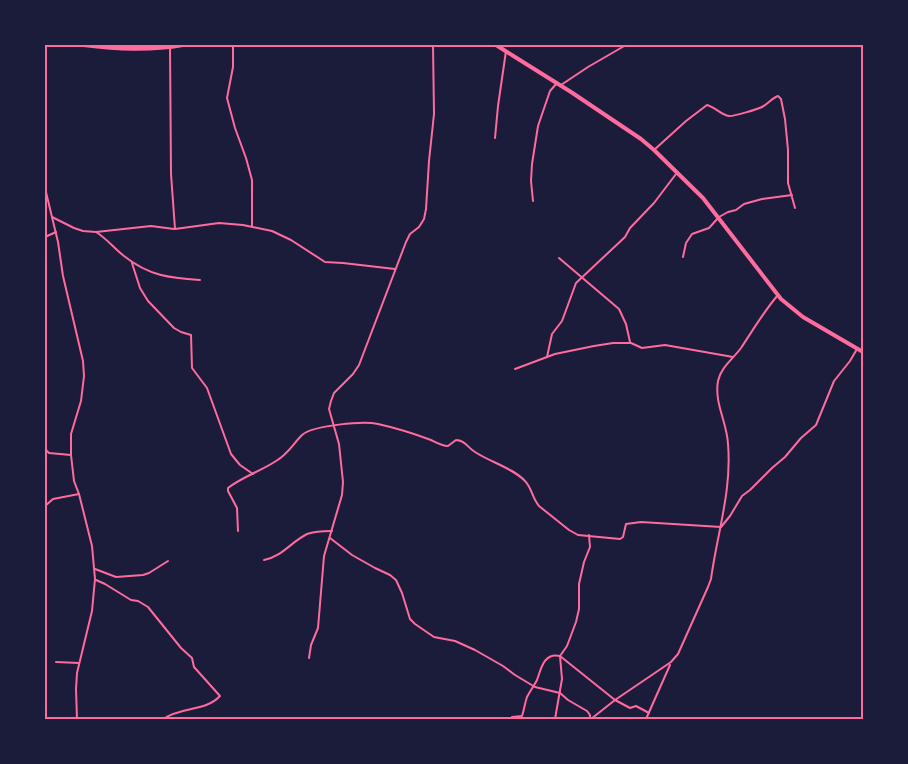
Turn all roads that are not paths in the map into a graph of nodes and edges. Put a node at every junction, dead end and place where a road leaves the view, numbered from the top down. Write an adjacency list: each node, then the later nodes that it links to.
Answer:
1 (83, 45): 7 (main road)
2 (183, 45): 8 (main road)
3 (232, 45): 20 (street)
4 (433, 45): 28 (street)
5 (496, 45): 9 (main road)
6 (626, 45): 10 (street)
7 (143, 47): 8 (main road)
8 (170, 47): 21 (street)
9 (506, 51): 10 (main road); 11 (street)
10 (559, 84): 12 (main road); 16 (street)
11 (495, 138)
12 (654, 150): 13 (main road); 15 (street)
13 (678, 171): 19 (main road); 29 (street)
14 (45, 188): 18 (street)
15 (792, 195): 17 (street); 19 (street)
16 (533, 201)
17 (795, 208)
18 (52, 217): 22 (street); 23 (street)
19 (719, 217): 25 (street); 31 (main road)
20 (252, 227): 21 (street); 28 (street)
21 (175, 229): 23 (street)
22 (56, 232): 24 (street); 40 (street)
23 (96, 232): 27 (street)
24 (45, 237)
25 (683, 257)
26 (559, 258): 29 (street)
27 (132, 263): 30 (street); 41 (street)
28 (395, 269): 38 (street)
29 (582, 276): 32 (street); 35 (street)
30 (200, 280)
31 (778, 295): 33 (main road); 36 (street)
32 (631, 343): 35 (street); 36 (street)
33 (857, 349): 34 (main road); 44 (street)
34 (863, 352)
35 (547, 357): 37 (street)
36 (733, 357): 44 (street)
37 (515, 369)
38 (334, 426): 41 (street); 46 (street); 47 (street)
39 (45, 449): 40 (street)
40 (71, 455): 42 (street)
41 (253, 474): 45 (street)
42 (79, 494): 43 (street); 51 (street)
43 (45, 506)
44 (721, 527): 47 (street); 56 (street)
45 (238, 531)
46 (332, 531): 48 (street); 49 (street)
47 (589, 535): 53 (street)
48 (330, 538): 54 (street); 58 (street)
49 (264, 560)
50 (168, 561): 51 (street)
51 (95, 569): 52 (street)
52 (95, 579): 57 (street); 64 (street)
53 (560, 656): 58 (street); 59 (street); 60 (street)
54 (309, 658)
55 (56, 662): 57 (street)
56 (671, 662): 60 (street); 61 (street)
57 (78, 663): 63 (street)
58 (533, 686): 59 (street); 62 (street)
59 (560, 693): 65 (street); 66 (street)
60 (615, 700): 61 (street); 66 (street)
61 (649, 713): 67 (street)
62 (512, 717)
63 (77, 719)
64 (163, 719)
65 (555, 719)
66 (590, 719)
67 (646, 719)

